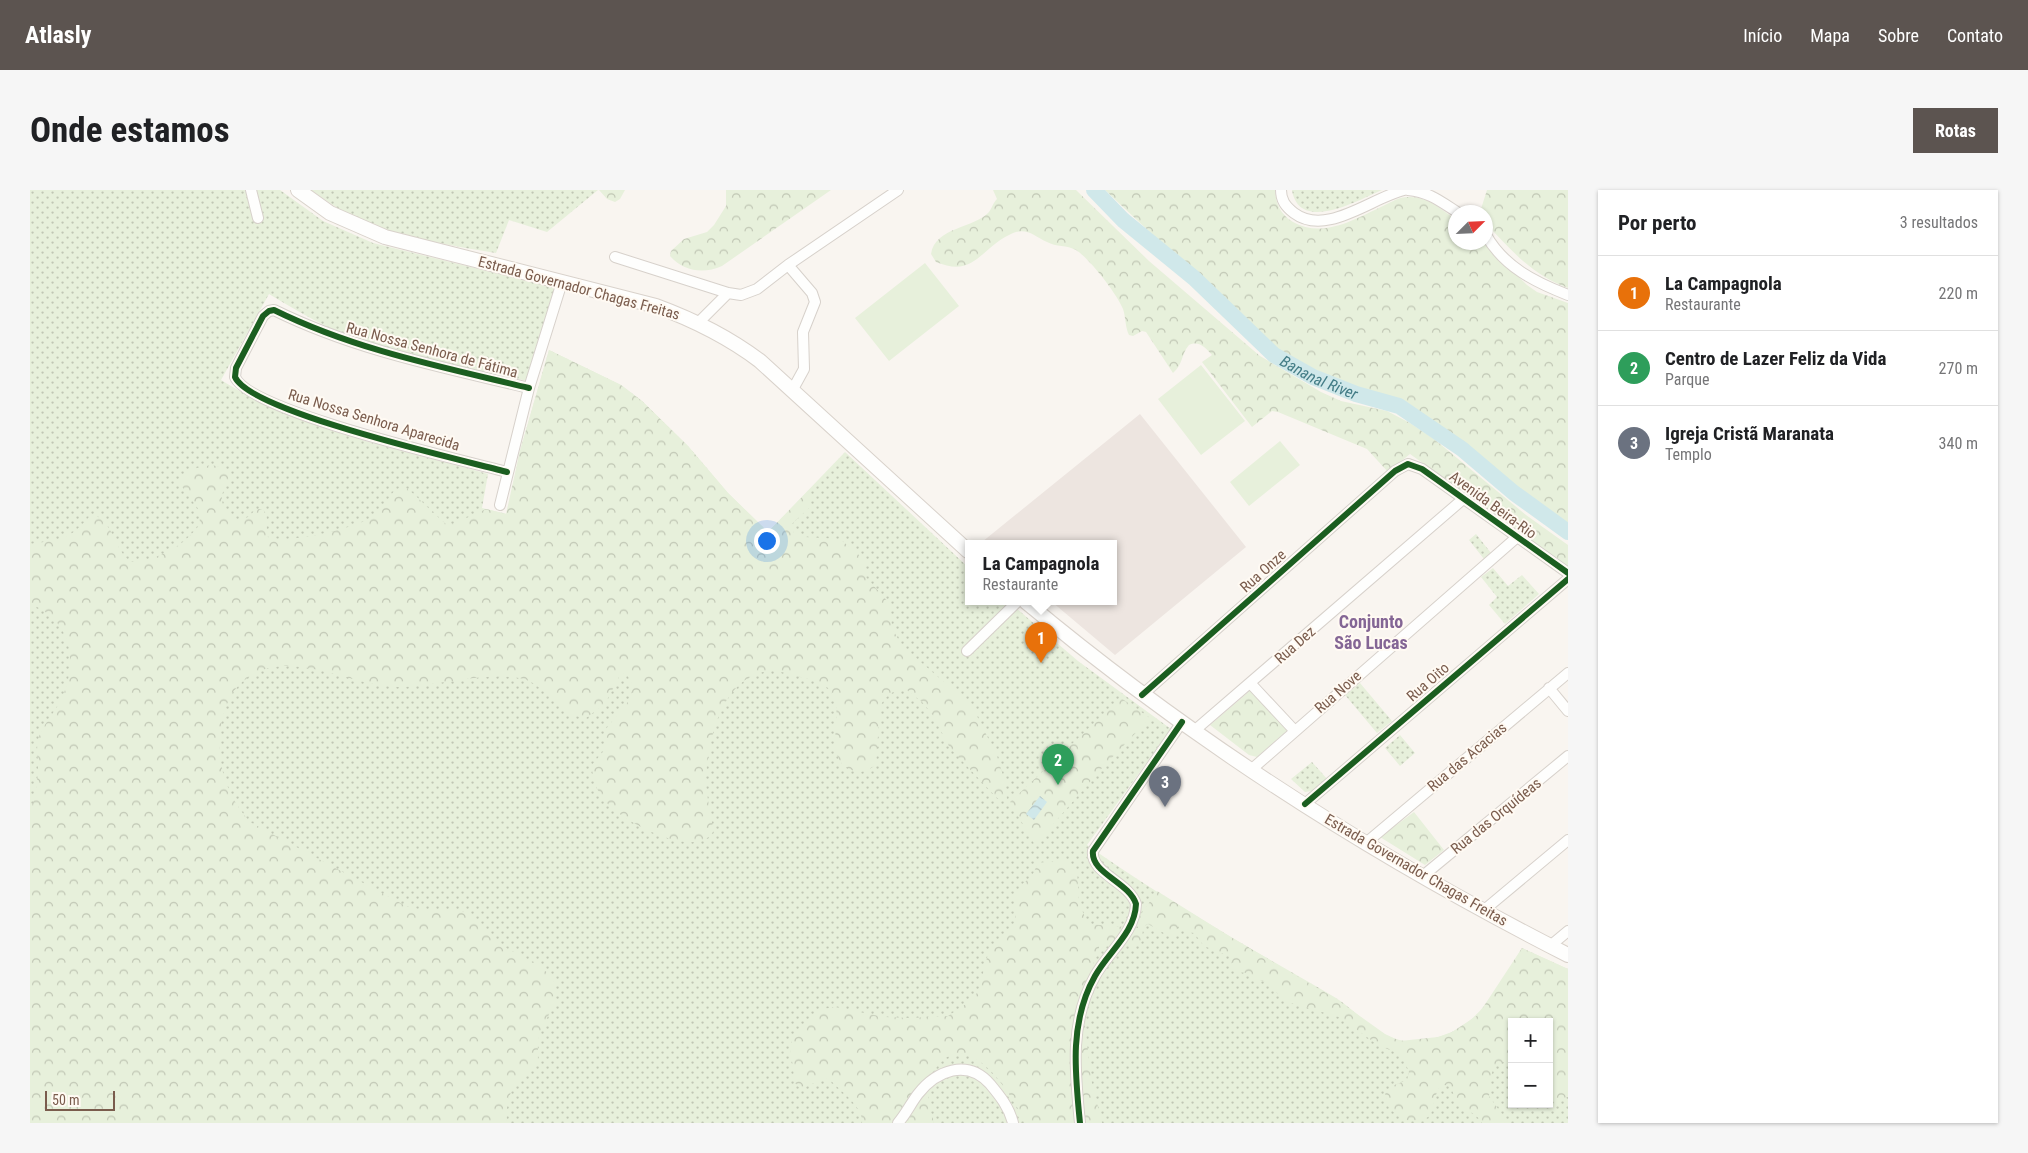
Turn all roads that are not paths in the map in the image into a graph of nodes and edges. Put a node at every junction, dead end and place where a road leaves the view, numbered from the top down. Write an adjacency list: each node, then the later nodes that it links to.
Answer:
1 (251, 190): 8 (street)
2 (298, 190): 12 (main road, Estrada Governador Chagas Freitas)
3 (898, 190): 11 (street)
4 (1281, 190): 5 (street)
5 (1404, 190)
6 (1408, 190): 7 (street)
7 (1448, 207)
8 (258, 218)
9 (1493, 245): 14 (street)
10 (616, 257): 13 (street)
11 (788, 265): 13 (street); 18 (street)
12 (562, 282): 16 (main road, Estrada Governador Chagas Freitas); 17 (street)
13 (728, 294): 16 (street)
14 (1568, 295)
15 (274, 310): 17 (street, Rua Nossa Senhora de Fátima); 20 (street, Rua Nossa Senhora Aparecida)
16 (699, 322): 18 (main road, Estrada Governador Chagas Freitas)
17 (529, 388): 20 (street)
18 (793, 389): 24 (main road, Estrada Governador Chagas Freitas)
19 (1401, 467): 21 (street, Avenida Beira-Rio); 33 (street, Rua Onze)
20 (507, 472): 22 (street)
21 (1462, 500): 23 (street, Avenida Beira-Rio); 31 (street, Rua Dez)
22 (500, 505)
23 (1516, 538): 25 (street, Avenida Beira-Rio); 36 (street, Rua Nove)
24 (965, 548)
25 (1568, 573)
26 (1568, 579): 40 (street, Rua Oito)
27 (1014, 605): 29 (street)
28 (1030, 605): 33 (main road, Estrada Governador Chagas Freitas)
29 (967, 650)
30 (1568, 673): 32 (street, Rua das Acacias)
31 (1251, 684): 36 (street); 37 (street, Rua Dez)
32 (1549, 688): 34 (street); 42 (street, Rua das Acacias)
33 (1142, 695): 35 (main road, Estrada Governador Chagas Freitas)
34 (1568, 711)
35 (1182, 722): 37 (main road, Estrada Governador Chagas Freitas); 50 (street)
36 (1294, 730): 39 (street, Rua Nove)
37 (1194, 731): 39 (main road, Estrada Governador Chagas Freitas)
38 (1568, 756): 43 (street, Rua das Orquídeas)
39 (1252, 769): 40 (main road, Estrada Governador Chagas Freitas)
40 (1305, 804): 42 (main road, Estrada Governador Chagas Freitas)
41 (1568, 840): 44 (street)
42 (1367, 842): 43 (main road, Estrada Governador Chagas Freitas)
43 (1424, 875): 44 (main road, Estrada Governador Chagas Freitas)
44 (1483, 911): 46 (main road, Estrada Governador Chagas Freitas)
45 (1568, 931): 46 (street)
46 (1550, 946): 47 (main road, Estrada Governador Chagas Freitas)
47 (1568, 955)
48 (898, 1123): 49 (street)
49 (1013, 1123)
50 (1080, 1123)

